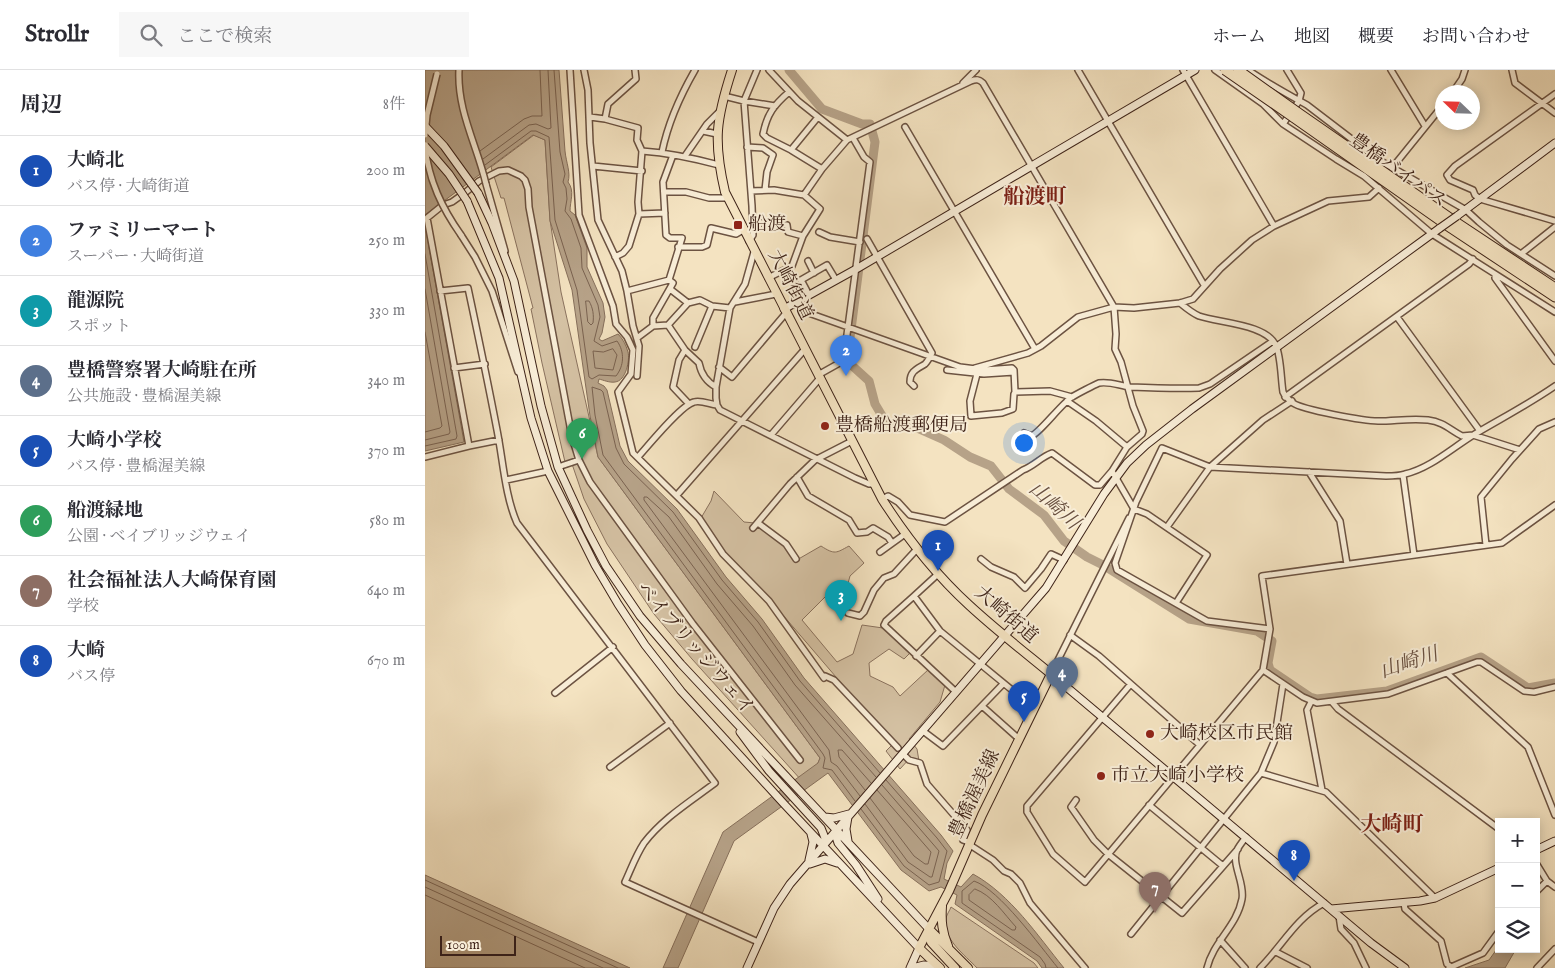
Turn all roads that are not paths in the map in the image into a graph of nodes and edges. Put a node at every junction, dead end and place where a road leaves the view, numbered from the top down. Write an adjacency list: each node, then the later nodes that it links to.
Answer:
1 (438, 70): 45 (street, bridge)
2 (459, 70): 91 (street, bridge)
3 (570, 70): 123 (street)
4 (584, 70): 35 (street)
5 (635, 70): 37 (street)
6 (695, 70): 55 (street)
7 (732, 70): 26 (main road, 大崎街道)
8 (757, 70): 28 (street)
9 (769, 70): 24 (street)
10 (976, 70): 23 (street)
11 (1078, 70): 38 (street)
12 (1195, 70): 21 (street)
13 (1215, 70): 39 (street)
14 (1225, 70): 34 (highway, 豊橋バイパス, bridge)
15 (1238, 70): 34 (highway, 豊橋バイパス, bridge)
16 (1249, 70): 27 (street)
17 (1287, 70): 27 (street)
18 (1391, 70): 41 (street)
19 (1465, 70): 22 (street)
20 (1512, 70): 29 (street)
21 (1184, 73): 38 (street); 77 (street)
22 (1458, 85)
23 (957, 88): 47 (street); 60 (street)
24 (789, 92): 30 (street); 36 (street)
25 (1555, 94): 29 (street)
26 (724, 96): 28 (street); 31 (main road, 大崎街道)
27 (1299, 101): 39 (street); 61 (street)
28 (744, 102): 30 (street); 51 (street)
29 (1542, 104): 32 (street); 70 (street)
30 (775, 106): 46 (street)
31 (720, 111): 43 (street); 44 (main road, 大崎街道)
32 (1555, 113)
33 (1435, 114): 41 (street)
34 (1295, 115): 102 (highway, 豊橋バイパス); 108 (highway, 豊橋バイパス)
35 (590, 117): 37 (street); 59 (street)
36 (818, 117): 48 (street); 53 (street)
37 (605, 119): 54 (street)
38 (1108, 121): 60 (street); 101 (street)
39 (1283, 124): 64 (street)
40 (425, 126): 91 (street, ベイブリッジウェイ, bridge)
41 (1425, 126): 61 (street)
42 (905, 127): 72 (street)
43 (703, 131): 44 (street); 57 (street)
44 (717, 134): 58 (main road, 大崎街道)
45 (425, 135)
46 (767, 138): 52 (street); 53 (street)
47 (853, 138): 48 (street); 85 (street)
48 (847, 140): 62 (street)
49 (1555, 143): 70 (street)
50 (425, 146): 138 (street, bridge); 138 (street, ベイブリッジウェイ, bridge)
51 (747, 148): 52 (street); 66 (street)
52 (763, 148): 65 (street)
53 (791, 150): 62 (street)
54 (642, 151): 55 (street); 63 (street)
55 (662, 152): 56 (street)
56 (673, 155): 57 (street); 67 (street)
57 (685, 156): 58 (street)
58 (719, 165): 69 (main road, 大崎街道)
59 (593, 166): 63 (street); 90 (street)
60 (1032, 166): 72 (street); 115 (street)
61 (1393, 168): 71 (street)
62 (822, 169): 68 (street)
63 (642, 170): 74 (street)
64 (1379, 188): 77 (street); 81 (street)
65 (765, 190): 66 (street); 68 (street)
66 (751, 191): 76 (street)
67 (664, 192): 69 (street); 73 (street)
68 (804, 195): 82 (street)
69 (727, 198): 79 (main road, 大崎街道)
70 (1480, 199): 71 (street); 75 (street)
71 (1467, 210): 81 (street, bridge); 88 (street)
72 (953, 212): 89 (street); 128 (street)
73 (665, 213): 74 (street); 86 (street)
74 (639, 214): 90 (street)
75 (1555, 221)
76 (753, 222): 82 (street); 84 (street)
77 (1274, 226): 101 (street)
78 (1555, 227): 88 (street)
79 (743, 230): 84 (main road, 大崎街道); 86 (street)
80 (819, 232): 85 (street)
81 (1432, 234): 92 (street); 124 (street)
82 (803, 236): 98 (street)
83 (867, 239): 89 (street)
84 (749, 241): 87 (main road, 大崎街道)
85 (859, 242): 94 (street)
86 (678, 247): 99 (street)
87 (754, 252): 98 (main road, 大崎街道); 109 (street)
88 (1521, 254): 97 (street)
89 (877, 256): 94 (street); 129 (street)
90 (615, 257): 105 (street)
91 (506, 258): 164 (street, ベイブリッジウェイ)
92 (1473, 259): 96 (street); 118 (street)
93 (808, 261): 95 (street)
94 (858, 267): 100 (street); 121 (street)
95 (814, 272): 100 (street); 107 (street)
96 (1495, 274): 117 (street); 130 (street)
97 (1555, 276)
98 (768, 278): 106 (main road, 大崎街道)
99 (669, 280): 103 (street); 105 (street)
100 (836, 280): 107 (street)
101 (1204, 285): 112 (street)
102 (1555, 288)
103 (670, 289): 111 (street); 120 (street)
104 (440, 291): 131 (street); 132 (street); 163 (street)
105 (627, 291): 122 (street)
106 (776, 294): 109 (street); 116 (main road, 大崎街道)
107 (809, 295): 110 (street)
108 (1555, 297)
109 (735, 302): 114 (street)
110 (796, 302): 116 (street); 121 (street)
111 (688, 303): 113 (street); 119 (street)
112 (1180, 303): 115 (street); 124 (street)
113 (712, 306): 114 (street); 125 (street)
114 (730, 308): 133 (street)
115 (1114, 308): 128 (street); 142 (street)
116 (785, 311): 126 (main road, 大崎街道); 133 (street)
117 (1555, 312)
118 (1397, 317): 144 (street); 151 (street)
119 (668, 325): 120 (street); 127 (street)
120 (653, 326): 122 (street)
121 (850, 328): 129 (street); 137 (street)
122 (637, 339): 123 (street); 136 (street)
123 (630, 343): 161 (street)
124 (1275, 344): 142 (street); 144 (street); 168 (street)
125 (695, 347)
126 (805, 349): 137 (main road, 大崎街道); 149 (street)
127 (685, 350): 141 (street); 147 (street)
128 (1035, 350): 135 (street)
129 (930, 357): 135 (street); 139 (street)
130 (1555, 361)
131 (485, 364): 132 (street); 155 (street)
132 (454, 368): 157 (street)
133 (719, 368): 141 (street)
134 (947, 370): 135 (street)
135 (976, 371): 143 (street); 143 (street)
136 (637, 376)
137 (819, 376): 153 (street); 156 (main road, 大崎街道)
138 (521, 379): 166 (street, ベイブリッジウェイ)
139 (914, 386)
140 (1555, 386): 151 (street)
141 (716, 387): 148 (street)
142 (1127, 387): 145 (street); 158 (street)
143 (1015, 392): 145 (street)
144 (1285, 397): 146 (street)
145 (1070, 399): 152 (street); 158 (street)
146 (1292, 402): 154 (street); 165 (street)
147 (689, 404): 148 (street); 161 (street)
148 (717, 405): 149 (street)
149 (742, 421): 153 (street); 173 (street)
150 (1555, 422): 159 (street)
151 (1480, 431): 154 (street)
152 (1024, 433)
153 (771, 435): 162 (street)
154 (1473, 435): 159 (street); 169 (street)
155 (499, 440): 157 (street); 171 (street)
156 (852, 440): 162 (street); 172 (main road, 大崎街道)
157 (469, 446): 160 (street)
158 (1127, 447): 168 (street)
159 (1520, 450): 182 (street)
160 (425, 457)
161 (638, 457): 173 (street)
162 (817, 459): 170 (street); 172 (street)
163 (579, 460): 164 (street); 222 (street)
164 (558, 467): 214 (street, ベイブリッジウェイ)
165 (1210, 467): 167 (street); 176 (street); 178 (street)
166 (548, 470): 171 (street); 235 (street, ベイブリッジウェイ)
167 (1309, 472): 169 (street); 189 (street)
168 (1114, 474): 174 (street); 176 (street); 188 (street)
169 (1403, 475): 185 (street)
170 (797, 477): 177 (street); 181 (street)
171 (506, 480): 198 (street)
172 (874, 484): 174 (main road, 大崎街道)
173 (677, 495): 220 (street)
174 (882, 500): 180 (main road, 大崎街道)
175 (1555, 505): 182 (street)
176 (1134, 509): 178 (street); 192 (street); 197 (street)
177 (758, 523): 179 (street); 186 (street)
178 (1167, 527): 192 (street)
179 (753, 528)
180 (905, 534): 181 (street); 183 (main road, 大崎街道)
181 (892, 544): 184 (street)
182 (1486, 546): 185 (street)
183 (917, 549): 190 (main road, 大崎街道); 193 (street)
184 (880, 552)
185 (1415, 556): 189 (street)
186 (796, 559)
187 (981, 559): 188 (street)
188 (1064, 560): 196 (street)
189 (1347, 564): 194 (street)
190 (938, 574): 191 (street); 196 (main road, 大崎街道)
191 (914, 596): 195 (street); 199 (street)
192 (1176, 603): 194 (street)
193 (848, 613)
194 (1270, 629): 201 (street)
195 (940, 631): 199 (street); 200 (street)
196 (1005, 635): 200 (street); 203 (main road, 大崎街道)
197 (1071, 635): 203 (street); 206 (street)
198 (613, 648): 209 (street); 216 (street)
199 (917, 656): 208 (street)
200 (980, 664): 204 (street); 208 (street)
201 (1263, 670): 205 (street); 219 (street)
202 (1447, 673): 207 (street); 211 (street); 230 (street)
203 (1051, 674): 213 (main road, 豊橋渥美線); 215 (street)
204 (1003, 684): 212 (street); 213 (street)
205 (1283, 684): 210 (street); 224 (street)
206 (1129, 685): 215 (street); 219 (street)
207 (1555, 687)
208 (956, 692): 217 (street)
209 (555, 693)
210 (1311, 702): 211 (street); 226 (street)
211 (1332, 702): 233 (street)
212 (982, 706): 217 (street); 218 (street)
213 (1034, 708): 218 (main road, 豊橋渥美線)
214 (728, 714): 231 (street, ベイブリッジウェイ); 240 (street)
215 (1103, 718): 225 (street); 244 (street)
216 (670, 723): 223 (street); 265 (street)
217 (923, 731): 229 (street)
218 (1019, 739): 239 (main road, 豊橋渥美線)
219 (1200, 745): 225 (street)
220 (898, 748)
221 (905, 756): 239 (street)
222 (800, 760)
223 (610, 767)
224 (1261, 773): 226 (street); 232 (street)
225 (1173, 777): 228 (street); 232 (street)
226 (1322, 790): 254 (street)
227 (1076, 800): 244 (street)
228 (1149, 805): 241 (street); 244 (street)
229 (852, 812): 231 (street); 234 (street); 238 (street)
230 (1555, 815)
231 (825, 817): 234 (street, ベイブリッジウェイ)
232 (1224, 819): 236 (street); 241 (street)
233 (1495, 826)
234 (837, 829): 238 (street, ベイブリッジウェイ); 240 (street); 259 (street)
235 (811, 833): 240 (street, ベイブリッジウェイ); 245 (street)
236 (1246, 837): 243 (street); 256 (street)
237 (1555, 841): 242 (street)
238 (849, 843): 261 (street, ベイブリッジウェイ)
239 (970, 844): 255 (main road, 豊橋渥美線); 276 (street)
240 (823, 846): 245 (street); 246 (street, ベイブリッジウェイ)
241 (1201, 848): 247 (street); 253 (street)
242 (1540, 848)
243 (1238, 849): 247 (street); 264 (street)
244 (1108, 854): 253 (street)
245 (807, 865): 246 (street); 265 (street)
246 (842, 866): 259 (street, ベイブリッジウェイ)
247 (1223, 866): 253 (street)
248 (1495, 870): 254 (street)
249 (1540, 870): 250 (street)
250 (1547, 881): 251 (street); 252 (street)
251 (1555, 887)
252 (1540, 888)
253 (1161, 896): 262 (street)
254 (1435, 898): 257 (street)
255 (943, 902): 261 (main road, 豊橋渥美線); 268 (main road)
256 (1324, 903): 258 (street); 269 (street)
257 (1404, 903): 258 (street); 271 (street)
258 (1331, 909): 260 (street)
259 (887, 915): 266 (street, ベイブリッジウェイ)
260 (1339, 916): 281 (street); 282 (street)
261 (929, 928): 266 (main road, 豊橋渥美線); 268 (main road); 274 (main road)
262 (1131, 934)
263 (1495, 936): 271 (street)
264 (1220, 940): 277 (street); 278 (street)
265 (758, 942): 272 (street)
266 (919, 948): 270 (main road); 273 (street)
267 (1555, 949): 283 (street)
268 (950, 950): 275 (main road)
269 (1276, 952): 279 (street); 280 (street)
270 (939, 967): 273 (street)
271 (1450, 967)
272 (747, 968)
273 (911, 968)
274 (955, 968)
275 (968, 968)
276 (1085, 968)
277 (1207, 968)
278 (1245, 968)
279 (1261, 968)
280 (1307, 968)
281 (1366, 968)
282 (1405, 968)
283 (1537, 968)

